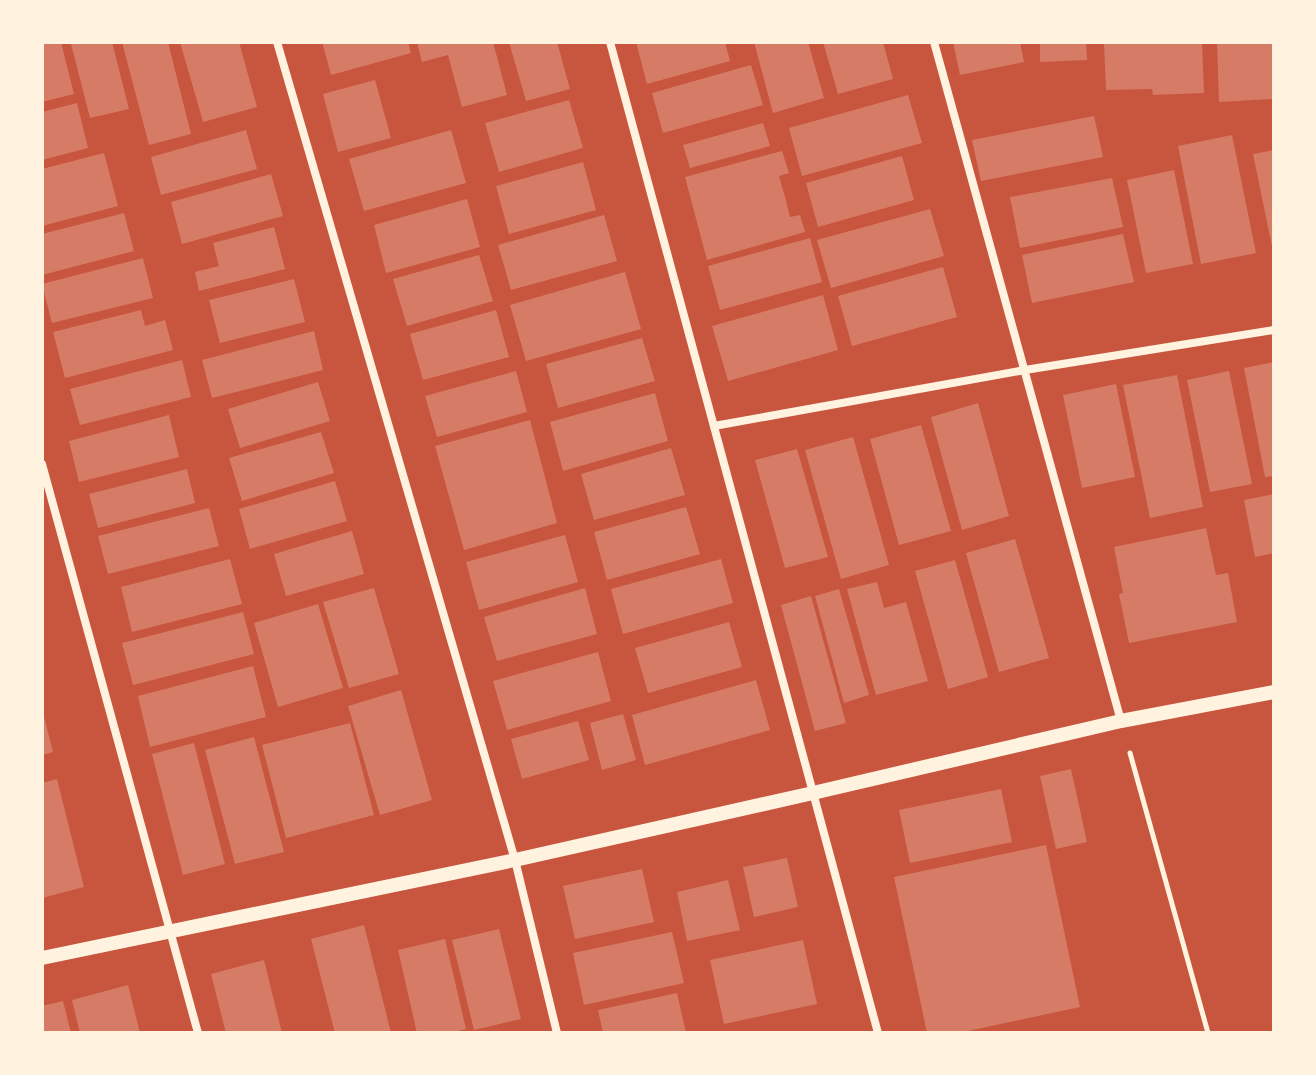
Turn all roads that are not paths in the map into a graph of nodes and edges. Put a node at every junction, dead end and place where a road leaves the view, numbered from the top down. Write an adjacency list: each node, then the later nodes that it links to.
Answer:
1 (277, 42): 11 (street)
2 (610, 42): 6 (street)
3 (934, 42): 5 (street)
4 (1274, 330): 5 (street)
5 (1025, 370): 6 (street); 9 (street)
6 (714, 426): 10 (street)
7 (42, 464): 12 (street)
8 (1274, 692): 9 (street)
9 (1121, 721): 10 (street)
10 (813, 793): 11 (street); 16 (street)
11 (515, 860): 12 (street); 15 (street)
12 (170, 932): 13 (street); 14 (street)
13 (42, 958)
14 (198, 1033)
15 (557, 1033)
16 (878, 1033)

